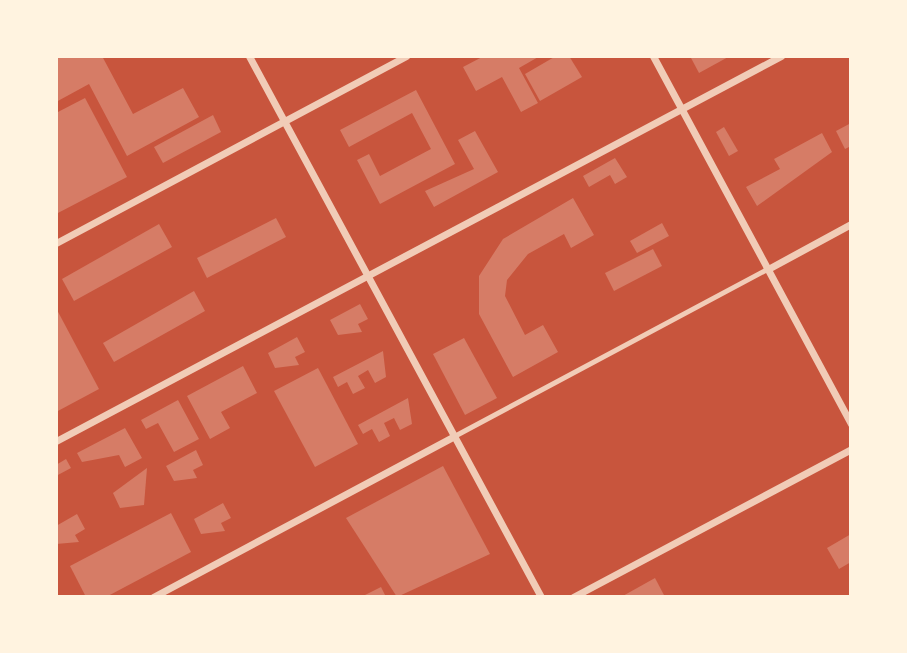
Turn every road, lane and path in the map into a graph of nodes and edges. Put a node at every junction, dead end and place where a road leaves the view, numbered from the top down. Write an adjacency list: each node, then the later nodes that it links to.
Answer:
1 (249, 56): 6 (street)
2 (406, 56): 6 (street)
3 (653, 56): 5 (street)
4 (781, 56): 5 (street)
5 (681, 109): 9 (street); 10 (street)
6 (284, 121): 8 (street); 10 (street)
7 (851, 224): 9 (street)
8 (56, 243)
9 (768, 269): 11 (street); 12 (street)
10 (367, 276): 12 (street); 13 (street)
11 (851, 424)
12 (454, 436): 15 (street); 16 (street)
13 (56, 441)
14 (851, 449): 17 (street)
15 (153, 597)
16 (541, 597)
17 (573, 597)

